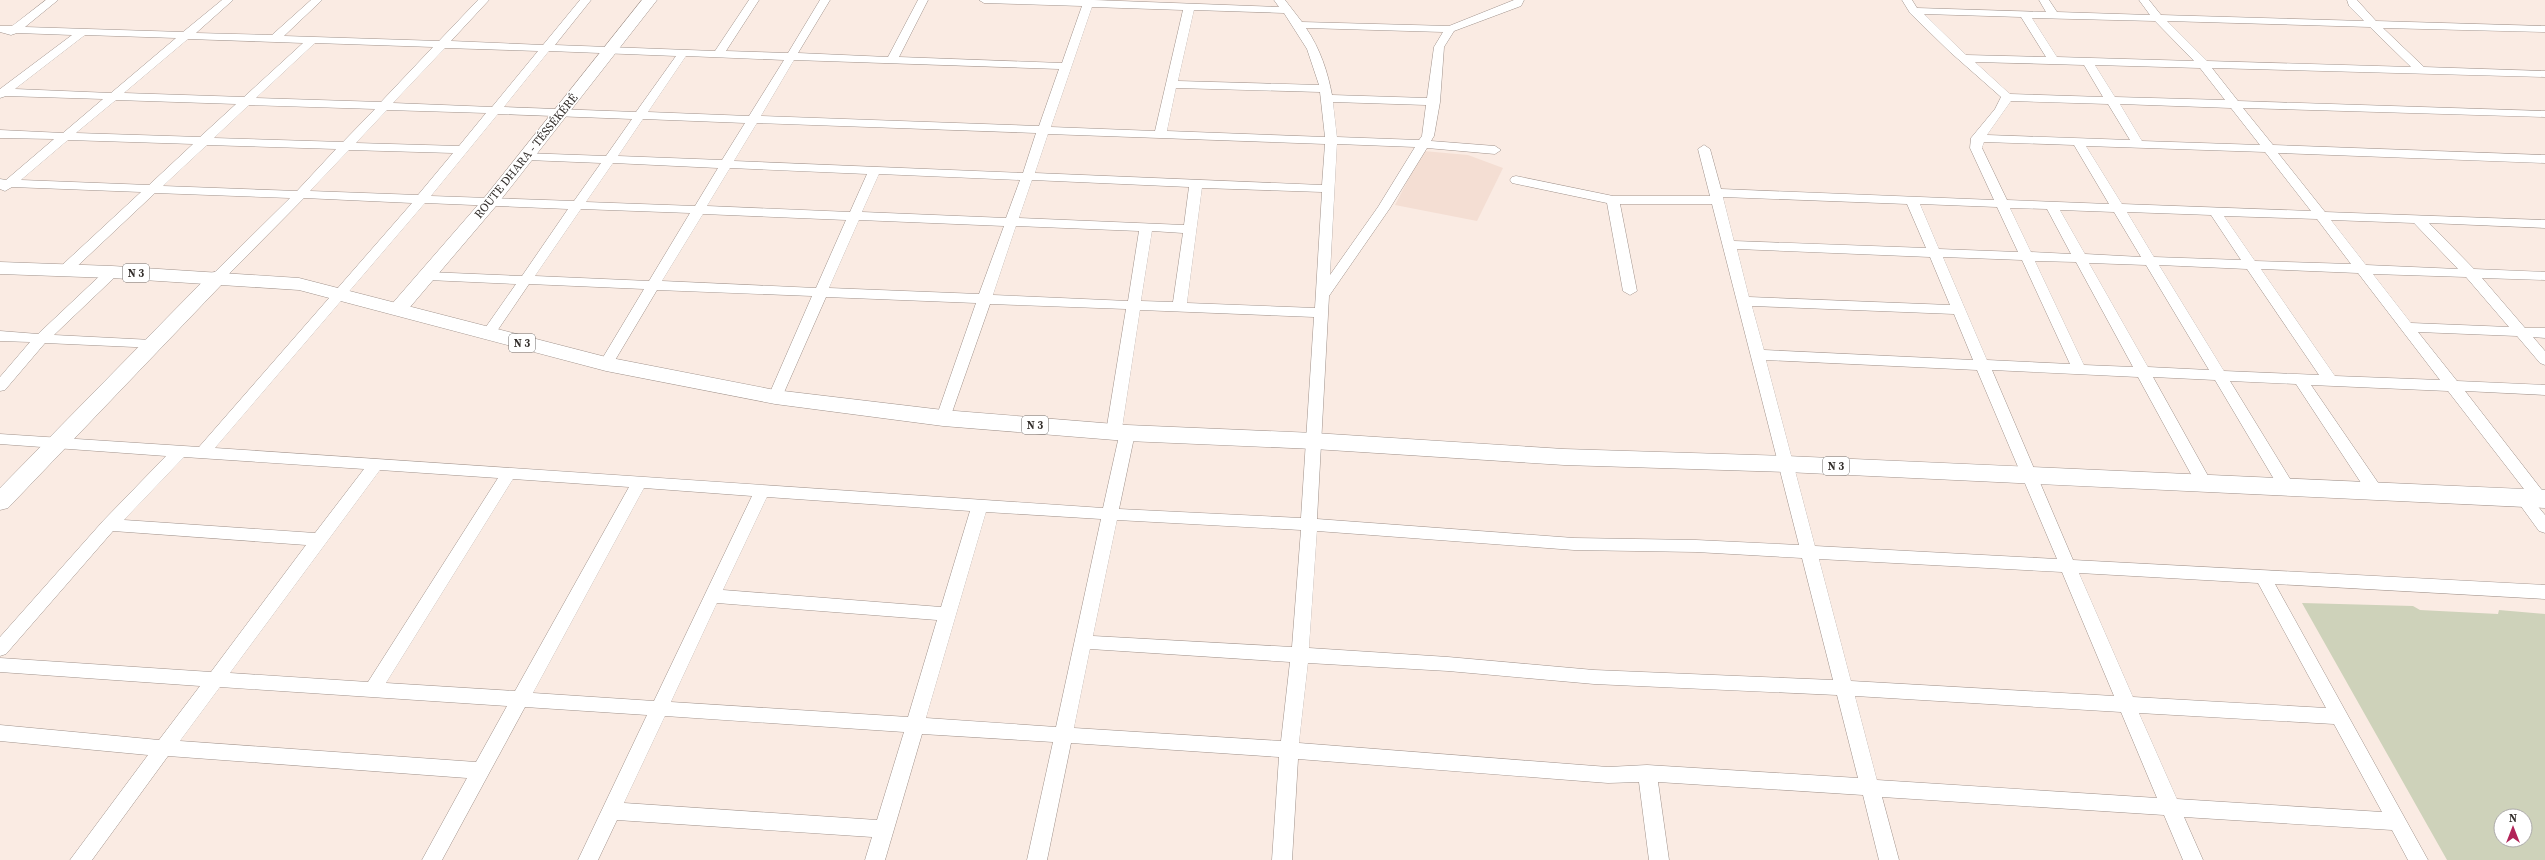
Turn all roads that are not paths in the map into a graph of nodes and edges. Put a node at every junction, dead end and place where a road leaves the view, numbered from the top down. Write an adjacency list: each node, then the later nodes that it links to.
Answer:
1 (53, 0): 29 (street)
2 (228, 0): 31 (street)
3 (317, 0): 33 (street)
4 (484, 0): 35 (street)
5 (586, 0): 36 (street)
6 (650, 0): 37 (street, ROUTE DHARA - TÉSSÉKÉRÉ)
7 (754, 0): 39 (street)
8 (825, 0): 40 (street)
9 (923, 0): 42 (street)
10 (984, 0): 17 (street)
11 (1279, 0): 19 (street)
12 (1519, 0): 27 (street)
13 (1907, 0): 20 (street)
14 (2044, 0): 22 (street)
15 (2144, 0): 23 (street)
16 (2352, 0): 24 (street)
17 (1089, 2): 18 (street); 46 (street)
18 (1189, 7): 19 (street); 49 (street)
19 (1288, 10): 25 (street)
20 (1914, 11): 21 (street); 41 (street)
21 (2024, 14): 22 (street); 43 (street)
22 (2054, 15): 23 (street)
23 (2158, 18): 24 (street); 45 (street)
24 (2372, 24): 28 (street); 47 (street)
25 (1300, 25): 27 (street); 51 (street)
26 (0, 29): 29 (street)
27 (1450, 29): 56 (street)
28 (2545, 29)
29 (14, 30): 30 (street); 32 (street)
30 (82, 32): 31 (street); 50 (street)
31 (186, 36): 33 (street); 52 (street)
32 (0, 39)
33 (274, 39): 34 (street)
34 (312, 40): 35 (street); 55 (street)
35 (442, 44): 36 (street); 58 (street)
36 (546, 48): 37 (street); 59 (street)
37 (610, 50): 38 (street); 60 (street, ROUTE DHARA - TÉSSÉKÉRÉ)
38 (683, 53): 39 (street); 62 (street)
39 (718, 54): 40 (street)
40 (791, 56): 42 (street); 63 (street)
41 (1964, 58): 43 (street); 53 (street)
42 (892, 60): 46 (street)
43 (2053, 60): 44 (street)
44 (2087, 61): 45 (street); 54 (street)
45 (2204, 65): 47 (street); 57 (street)
46 (1066, 66): 64 (street)
47 (2421, 71): 48 (street)
48 (2545, 74)
49 (1172, 84): 51 (street); 66 (street)
50 (1, 93): 52 (street)
51 (1328, 93): 56 (street); 70 (street)
52 (113, 96): 55 (street); 67 (street)
53 (2007, 97): 54 (street); 68 (street)
54 (2114, 100): 57 (street); 72 (street)
55 (247, 101): 58 (street); 69 (street)
56 (1434, 102): 73 (street)
57 (2235, 104): 61 (street); 76 (street)
58 (384, 106): 59 (street); 74 (street)
59 (494, 110): 60 (street); 77 (street)
60 (561, 112): 62 (street); 79 (street, ROUTE DHARA - TÉSSÉKÉRÉ)
61 (2545, 114)
62 (641, 116): 63 (street); 81 (street)
63 (753, 120): 64 (street); 82 (street)
64 (1043, 130): 66 (street); 84 (street)
65 (0, 134): 67 (street)
66 (1160, 134): 70 (street)
67 (65, 137): 69 (street); 87 (street)
68 (1977, 138): 71 (street); 96 (street)
69 (204, 141): 74 (street); 88 (street)
70 (1331, 141): 73 (street); 89 (street)
71 (2078, 142): 72 (street); 99 (street)
72 (2138, 143): 76 (street)
73 (1423, 144): 78 (street); 128 (street)
74 (345, 146): 77 (street); 90 (street)
75 (1704, 149): 91 (street)
76 (2269, 149): 80 (street); 102 (street)
77 (461, 150): 92 (street)
78 (1495, 150)
79 (526, 156): 81 (street); 95 (street, ROUTE DHARA - TÉSSÉKÉRÉ)
80 (2545, 159)
81 (610, 160): 82 (street); 97 (street)
82 (726, 165): 83 (street); 100 (street)
83 (874, 171): 84 (street); 103 (street)
84 (1026, 177): 86 (street); 105 (street)
85 (1516, 180): 93 (street)
86 (1196, 184): 89 (street); 108 (street)
87 (3, 186): 88 (street)
88 (153, 189): 90 (street); 117 (street)
89 (1328, 189): 128 (street)
90 (300, 195): 92 (street); 122 (street)
91 (1717, 197): 93 (street); 94 (street); 109 (street)
92 (421, 200): 95 (street); 126 (street)
93 (1613, 200): 125 (street)
94 (1912, 200): 96 (street); 110 (street)
95 (490, 202): 97 (street); 120 (street, ROUTE DHARA - TÉSSÉKÉRÉ)
96 (2001, 203): 98 (street); 111 (street)
97 (579, 205): 100 (street); 123 (street)
98 (2051, 205): 99 (street); 112 (street)
99 (2118, 208): 101 (street); 113 (street)
100 (699, 210): 103 (street); 124 (street)
101 (2214, 211): 102 (street); 114 (street)
102 (2320, 215): 104 (street); 116 (street)
103 (854, 217): 105 (street); 127 (street)
104 (2417, 219): 106 (street); 119 (street)
105 (1011, 222): 107 (street); 129 (street)
106 (2545, 224)
107 (1146, 227): 108 (street); 131 (street)
108 (1191, 229): 132 (street)
109 (1729, 245): 110 (street); 130 (street)
110 (1935, 253): 111 (street); 134 (street)
111 (2026, 256): 112 (street); 147 (street)
112 (2080, 259): 113 (street); 148 (street)
113 (2150, 261): 114 (street); 149 (street)
114 (2251, 265): 116 (street); 151 (street)
115 (0, 268): 117 (main road, N 3)
116 (2362, 269): 119 (street); 136 (street)
117 (65, 270): 118 (main road, N 3)
118 (112, 272): 122 (main road, N 3); 141 (street)
119 (2471, 274): 121 (street); 137 (street)
120 (428, 276): 123 (street); 133 (street, ROUTE DHARA - TÉSSÉKÉRÉ)
121 (2545, 276)
122 (218, 277): 126 (main road, N 3); 142 (street)
123 (525, 281): 124 (street); 139 (street)
124 (653, 286): 127 (street); 145 (street)
125 (1630, 291)
126 (340, 293): 133 (main road, N 3); 162 (street)
127 (821, 293): 129 (street); 155 (street)
128 (1322, 296): 135 (street)
129 (983, 300): 131 (street); 156 (street)
130 (1744, 301): 134 (street); 143 (street)
131 (1132, 306): 132 (street); 157 (street)
132 (1179, 308): 135 (street)
133 (398, 309): 139 (main road, N 3)
134 (1959, 310): 146 (street)
135 (1321, 313): 159 (street)
136 (2407, 327): 137 (street); 153 (street)
137 (2521, 332): 138 (street); 144 (street)
138 (2545, 333)
139 (488, 334): 145 (main road, N 3)
140 (0, 336): 141 (street)
141 (42, 338): 142 (street); 152 (street)
142 (152, 344): 160 (street)
143 (1758, 355): 146 (street); 164 (street)
144 (2545, 360)
145 (606, 364): 155 (main road, N 3)
146 (1982, 365): 147 (street); 166 (street)
147 (2079, 369): 148 (street)
148 (2143, 372): 149 (street); 168 (street)
149 (2219, 375): 150 (street); 169 (street)
150 (2300, 379): 151 (street); 171 (street)
151 (2330, 380): 153 (street)
152 (0, 386)
153 (2453, 386): 154 (street); 172 (street)
154 (2545, 390)
155 (775, 397): 156 (main road, N 3)
156 (943, 418): 157 (main road, N 3)
157 (1120, 432): 159 (main road, N 3); 175 (street)
158 (0, 439): 160 (street)
159 (1314, 441): 164 (main road, N 3); 176 (street)
160 (56, 444): 161 (street); 173 (street)
161 (180, 450): 162 (street); 177 (street)
162 (203, 452): 163 (street)
163 (377, 464): 165 (street); 179 (street)
164 (1786, 464): 166 (main road, N 3); 180 (street)
165 (509, 473): 167 (street); 192 (street)
166 (2029, 475): 168 (main road, N 3); 181 (street)
167 (640, 482): 170 (street); 193 (street)
168 (2204, 483): 169 (main road, N 3)
169 (2287, 487): 171 (main road, N 3)
170 (762, 490): 174 (street); 184 (street)
171 (2375, 491): 172 (main road, N 3)
172 (2536, 498): 178 (street)
173 (0, 502)
174 (980, 505): 175 (street); 185 (street)
175 (1109, 514): 176 (street); 186 (street)
176 (1309, 524): 180 (street); 188 (street)
177 (109, 525): 179 (street); 187 (street)
178 (2545, 527)
179 (320, 540): 190 (street)
180 (1809, 552): 181 (street); 191 (street)
181 (2068, 566): 182 (street); 194 (street)
182 (2263, 577): 183 (street); 196 (street)
183 (2545, 592)
184 (712, 596): 185 (street); 195 (street)
185 (948, 614): 197 (street)
186 (1083, 642): 188 (street); 199 (street)
187 (0, 649)
188 (1300, 655): 191 (street); 201 (street)
189 (0, 665): 190 (street)
190 (215, 679): 192 (street); 200 (street)
191 (1845, 688): 194 (street); 204 (street)
192 (372, 690): 193 (street)
193 (520, 699): 195 (street); 202 (street)
194 (2127, 704): 196 (street); 205 (street)
195 (660, 708): 197 (street); 206 (street)
196 (2340, 717): 207 (street)
197 (915, 725): 199 (street); 208 (street)
198 (0, 733): 200 (street)
199 (1063, 735): 201 (street); 213 (street)
200 (164, 748): 202 (street); 209 (street)
201 (1289, 750): 203 (street); 214 (street)
202 (481, 771): 210 (street)
203 (1647, 773): 204 (street); 215 (street)
204 (1870, 788): 205 (street); 216 (street)
205 (2171, 807): 207 (street); 217 (street)
206 (611, 811): 208 (street); 211 (street)
207 (2398, 822): 218 (street)
208 (884, 829): 212 (street)
209 (80, 860)
210 (432, 860)
211 (588, 860)
212 (875, 860)
213 (1037, 860)
214 (1282, 860)
215 (1659, 860)
216 (1889, 860)
217 (2193, 860)
218 (2418, 860)

